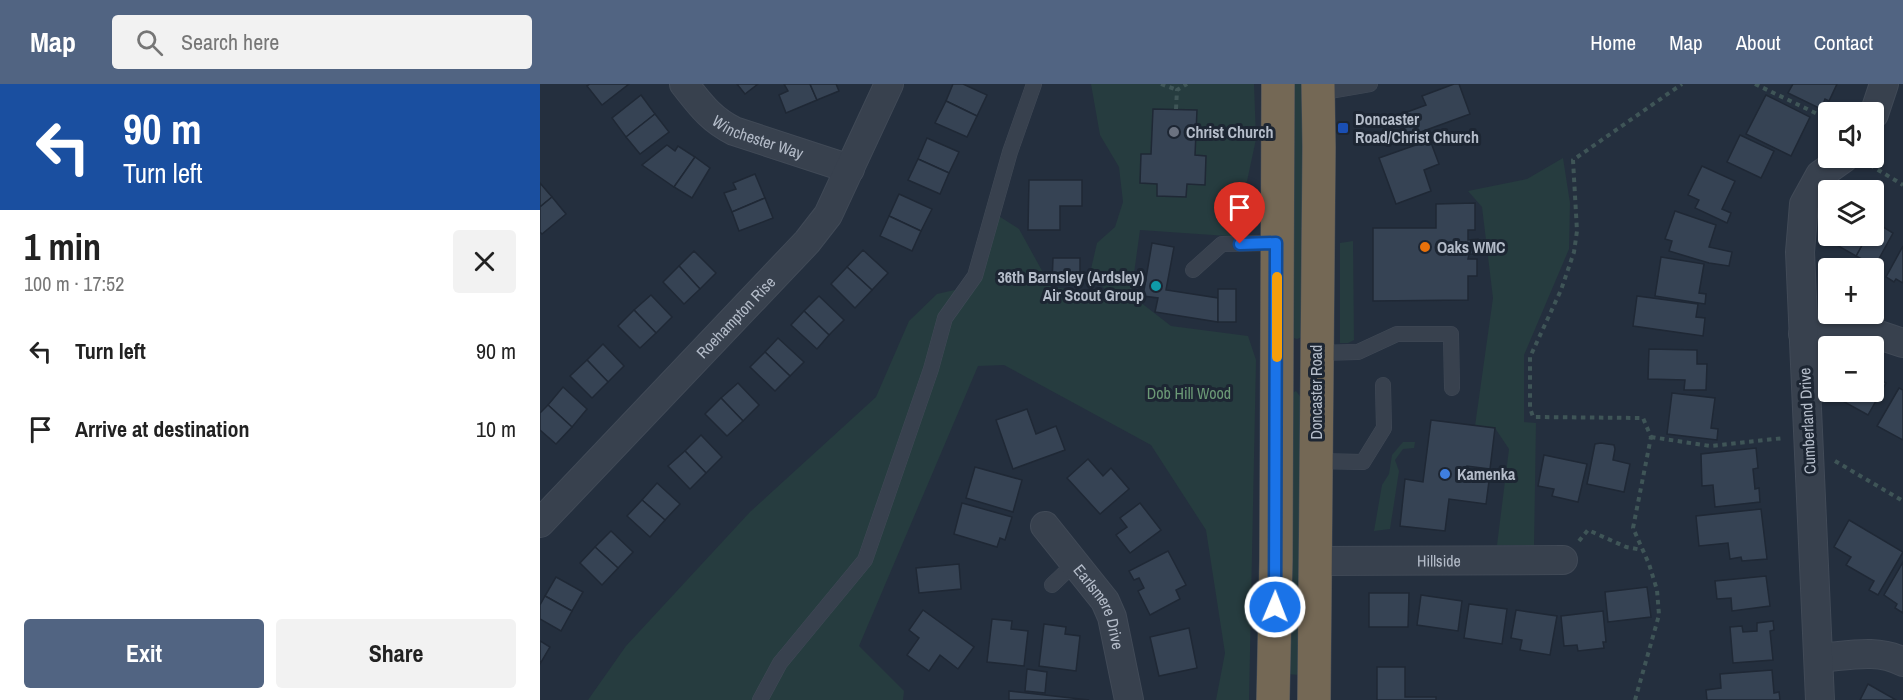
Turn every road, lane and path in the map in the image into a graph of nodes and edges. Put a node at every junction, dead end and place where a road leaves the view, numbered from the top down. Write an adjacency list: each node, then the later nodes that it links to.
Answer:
1 (684, 84): 18 (street, Winchester Way)
2 (889, 84): 18 (street, Roehampton Rise)
3 (1034, 84): 42 (lane)
4 (1161, 84): 12 (path)
5 (1187, 84): 12 (path)
6 (1278, 84): 20 (highway)
7 (1370, 84): 11 (lane)
8 (1682, 84): 28 (path)
9 (1755, 84): 15 (path)
10 (1884, 84): 13 (street)
11 (1318, 89): 24 (highway, Doncaster Road)
12 (1177, 90): 14 (path)
13 (1878, 102)
14 (1176, 110)
15 (1818, 114)
16 (1836, 168): 22 (street, Cumberland Drive)
17 (1870, 168): 19 (path)
18 (850, 169): 32 (street, Roehampton Rise)
19 (1903, 185)
20 (1276, 243): 21 (lane); 25 (highway)
21 (1193, 270)
22 (1803, 334): 23 (street); 29 (street, Cumberland Drive)
23 (1903, 343)
24 (1316, 360): 25 (highway); 27 (lane); 30 (highway, Doncaster Road)
25 (1277, 367): 44 (highway)
26 (1383, 385): 30 (lane)
27 (1452, 388)
28 (1651, 437): 29 (path); 35 (path)
29 (1809, 445): 31 (path); 40 (street, Cumberland Drive)
30 (1316, 461): 37 (highway, Doncaster Road)
31 (1903, 501)
32 (540, 523)
33 (1045, 525): 38 (street, Earlsmere Drive)
34 (1598, 534): 35 (path)
35 (1642, 550): 46 (path)
36 (1563, 560): 37 (street, Hillside)
37 (1315, 561): 45 (highway, Doncaster Road)
38 (1075, 563): 39 (lane); 43 (street, Earlsmere Drive)
39 (1052, 585)
40 (1819, 658): 41 (street); 47 (street, Cumberland Drive)
41 (1903, 662)
42 (760, 700)
43 (1129, 700)
44 (1274, 700)
45 (1314, 700)
46 (1635, 700)
47 (1820, 700)

